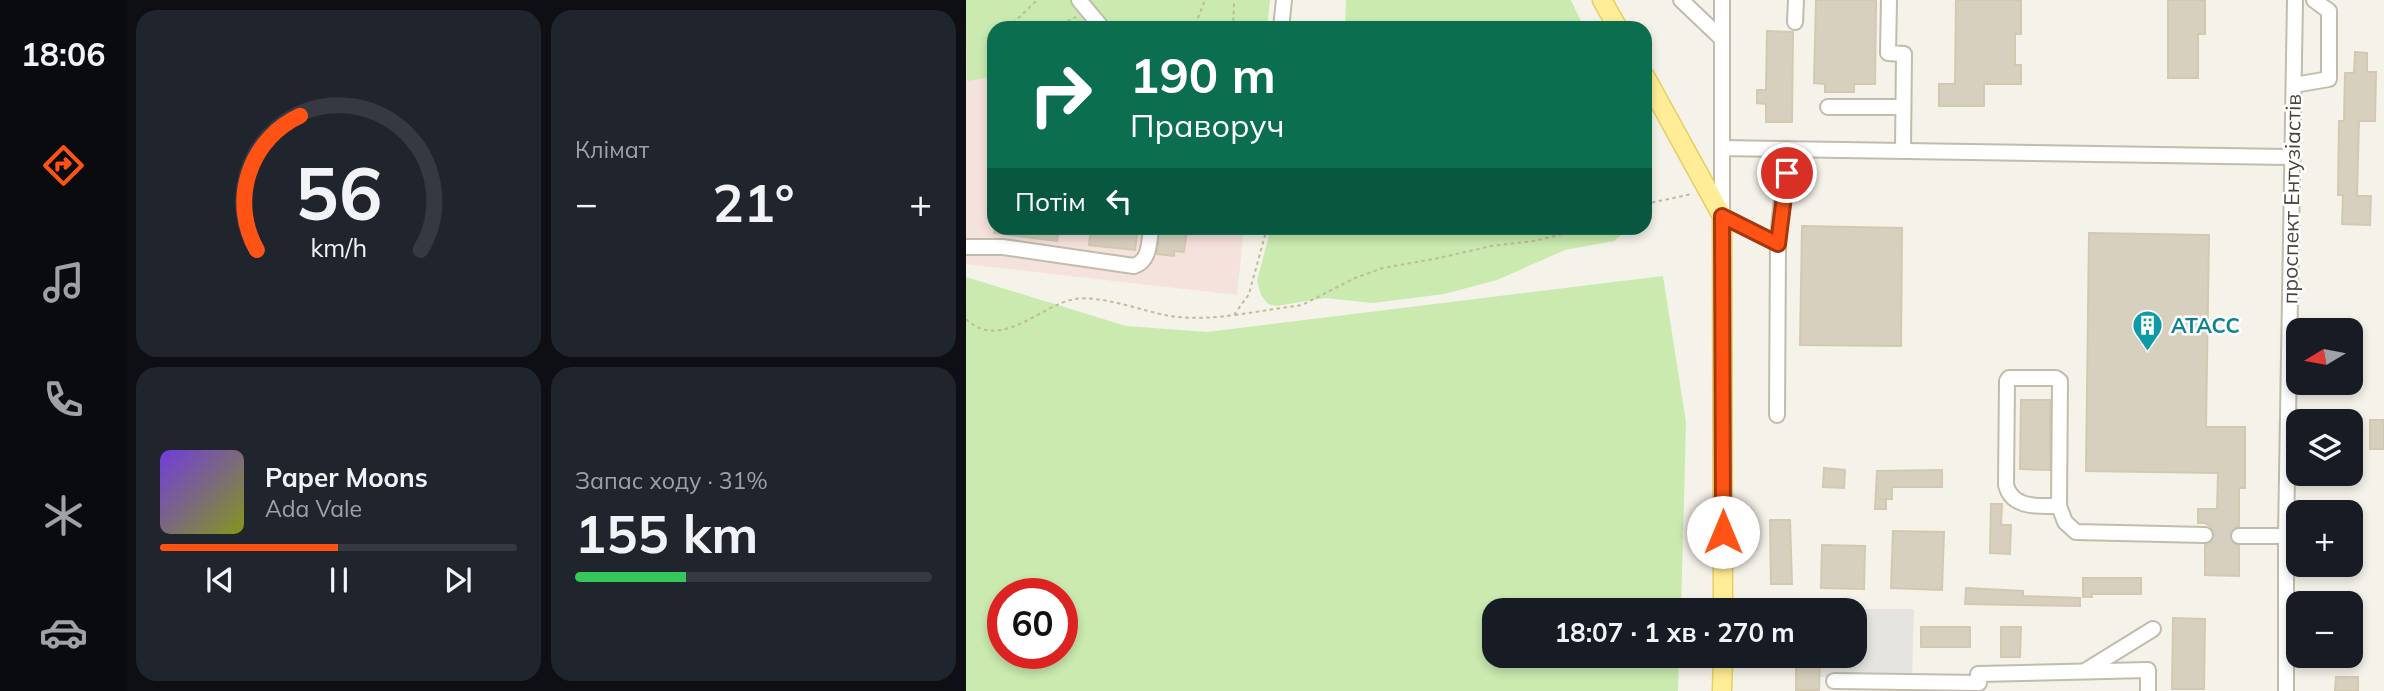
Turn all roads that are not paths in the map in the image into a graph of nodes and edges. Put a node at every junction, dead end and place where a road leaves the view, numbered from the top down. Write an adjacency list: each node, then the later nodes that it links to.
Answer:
1 (1284, 0): 11 (street)
2 (1602, 0): 12 (main road)
3 (1722, 0): 14 (street)
4 (1796, 0): 13 (street)
5 (1889, 0): 18 (street)
6 (2295, 0): 15 (street, проспект Ентузіастів)
7 (2314, 0): 15 (street)
8 (1686, 3): 14 (street)
9 (1083, 6): 10 (street)
10 (1096, 21)
11 (1282, 21)
12 (1614, 21)
13 (1796, 22)
14 (1722, 39): 19 (street)
15 (2294, 85): 22 (street, проспект Ентузіастів)
16 (1652, 88): 23 (main road)
17 (1828, 107): 18 (street)
18 (1903, 107): 21 (street)
19 (1722, 148): 20 (street); 23 (street)
20 (1787, 149): 21 (street); 25 (street)
21 (1903, 150): 22 (street)
22 (2293, 157): 28 (street, проспект Ентузіастів)
23 (1722, 216): 25 (street); 34 (main road)
24 (1150, 235): 26 (street)
25 (1778, 244): 27 (street)
26 (966, 247)
27 (1777, 415)
28 (2287, 500)
29 (2059, 506): 29 (street); 30 (street)
30 (2205, 535)
31 (2239, 536): 32 (street)
32 (2286, 536)
33 (2286, 577): 42 (street, проспект Ентузіастів)
34 (1723, 598)
35 (2153, 629): 37 (street)
36 (1723, 668): 40 (main road)
37 (2084, 671): 39 (street); 41 (street)
38 (1834, 681): 39 (street)
39 (1979, 687)
40 (1722, 691)
41 (2148, 691)
42 (2286, 691)

